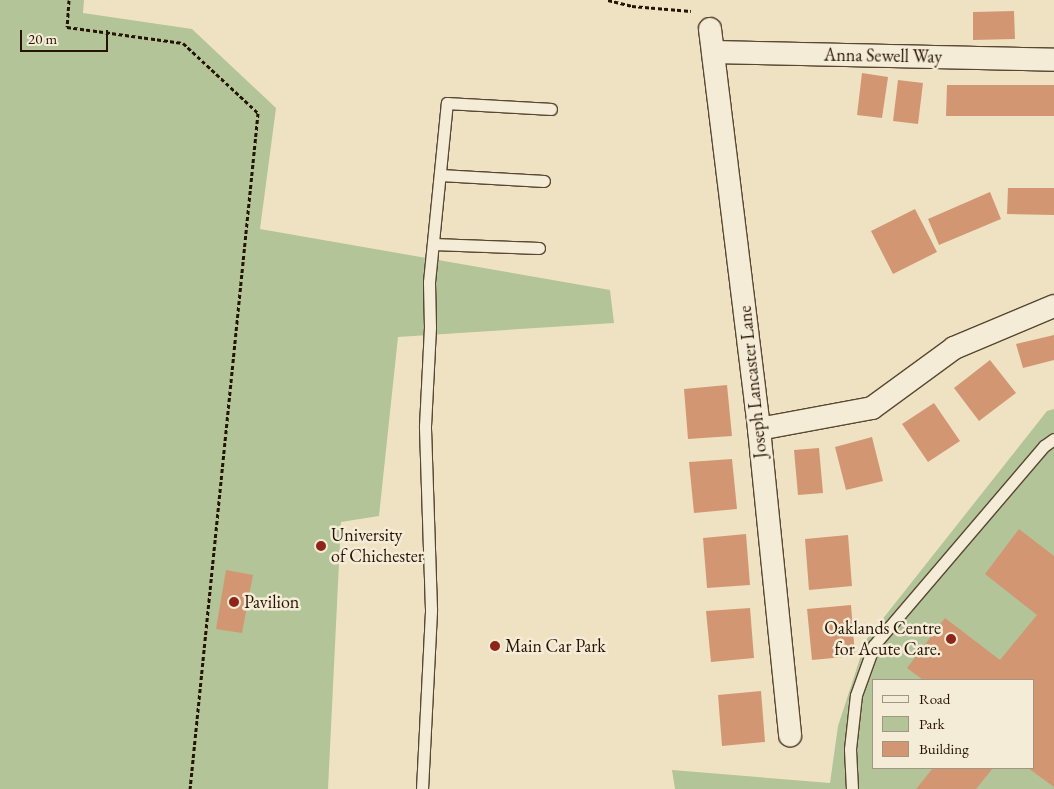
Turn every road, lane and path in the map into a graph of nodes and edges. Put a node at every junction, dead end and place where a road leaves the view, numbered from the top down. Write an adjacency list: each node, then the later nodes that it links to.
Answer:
1 (69, 0): 15 (path)
2 (608, 0): 3 (path)
3 (710, 29): 4 (street, Joseph Lancaster Lane)
4 (713, 52): 5 (street, Anna Sewell Way); 12 (street, Joseph Lancaster Lane)
5 (1054, 60)
6 (551, 109): 7 (lane)
7 (440, 175): 8 (lane); 9 (lane)
8 (544, 180)
9 (433, 244): 10 (lane); 16 (lane)
10 (539, 248)
11 (1054, 306): 12 (street)
12 (759, 429): 14 (street, Joseph Lancaster Lane)
13 (1054, 439): 17 (lane)
14 (790, 735)
15 (190, 789)
16 (422, 789)
17 (852, 789)

